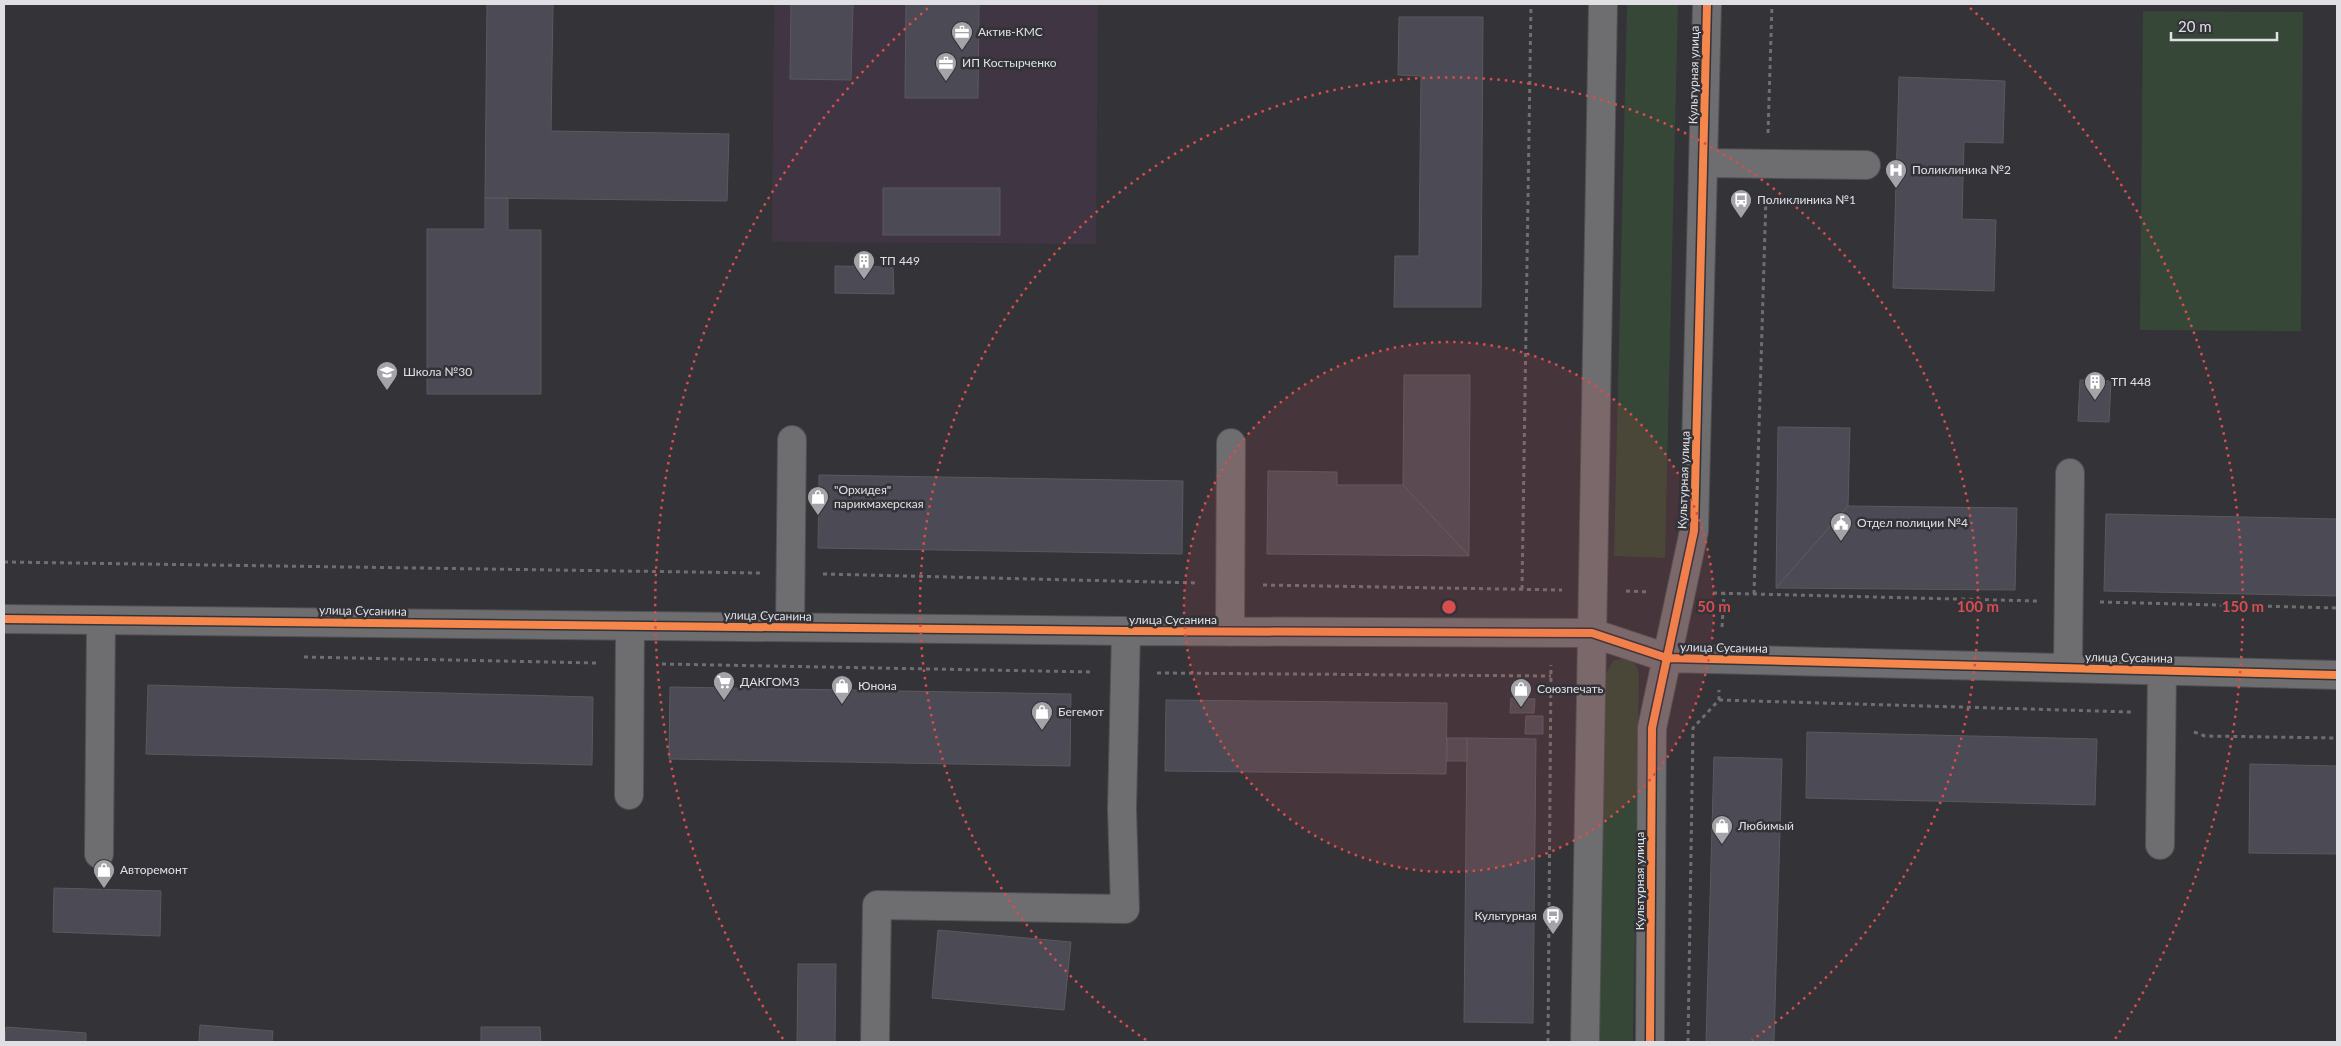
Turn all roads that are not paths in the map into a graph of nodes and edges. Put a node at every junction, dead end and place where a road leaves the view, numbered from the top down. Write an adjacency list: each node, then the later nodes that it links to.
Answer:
1 (1604, 4): 14 (street)
2 (1707, 4): 3 (street, Культурная улица)
3 (1703, 163): 4 (street); 15 (street, Культурная улица)
4 (1866, 164)
5 (792, 440): 11 (street)
6 (1231, 443): 13 (street)
7 (2070, 473): 16 (street)
8 (4, 619): 9 (street, улица Сусанина)
9 (101, 620): 10 (street, улица Сусанина); 21 (street)
10 (630, 626): 11 (street, улица Сусанина); 19 (street)
11 (790, 627): 12 (street, улица Сусанина)
12 (1126, 631): 13 (street, улица Сусанина); 22 (street)
13 (1230, 632): 14 (street, улица Сусанина)
14 (1592, 633): 15 (street, улица Сусанина); 23 (street)
15 (1667, 658): 16 (street, улица Сусанина); 24 (street, Культурная улица)
16 (2068, 668): 17 (street, улица Сусанина)
17 (2162, 670): 18 (street, улица Сусанина); 20 (street)
18 (2337, 675)
19 (629, 795)
20 (2160, 845)
21 (99, 854)
22 (875, 1042)
23 (1585, 1042)
24 (1650, 1042)

